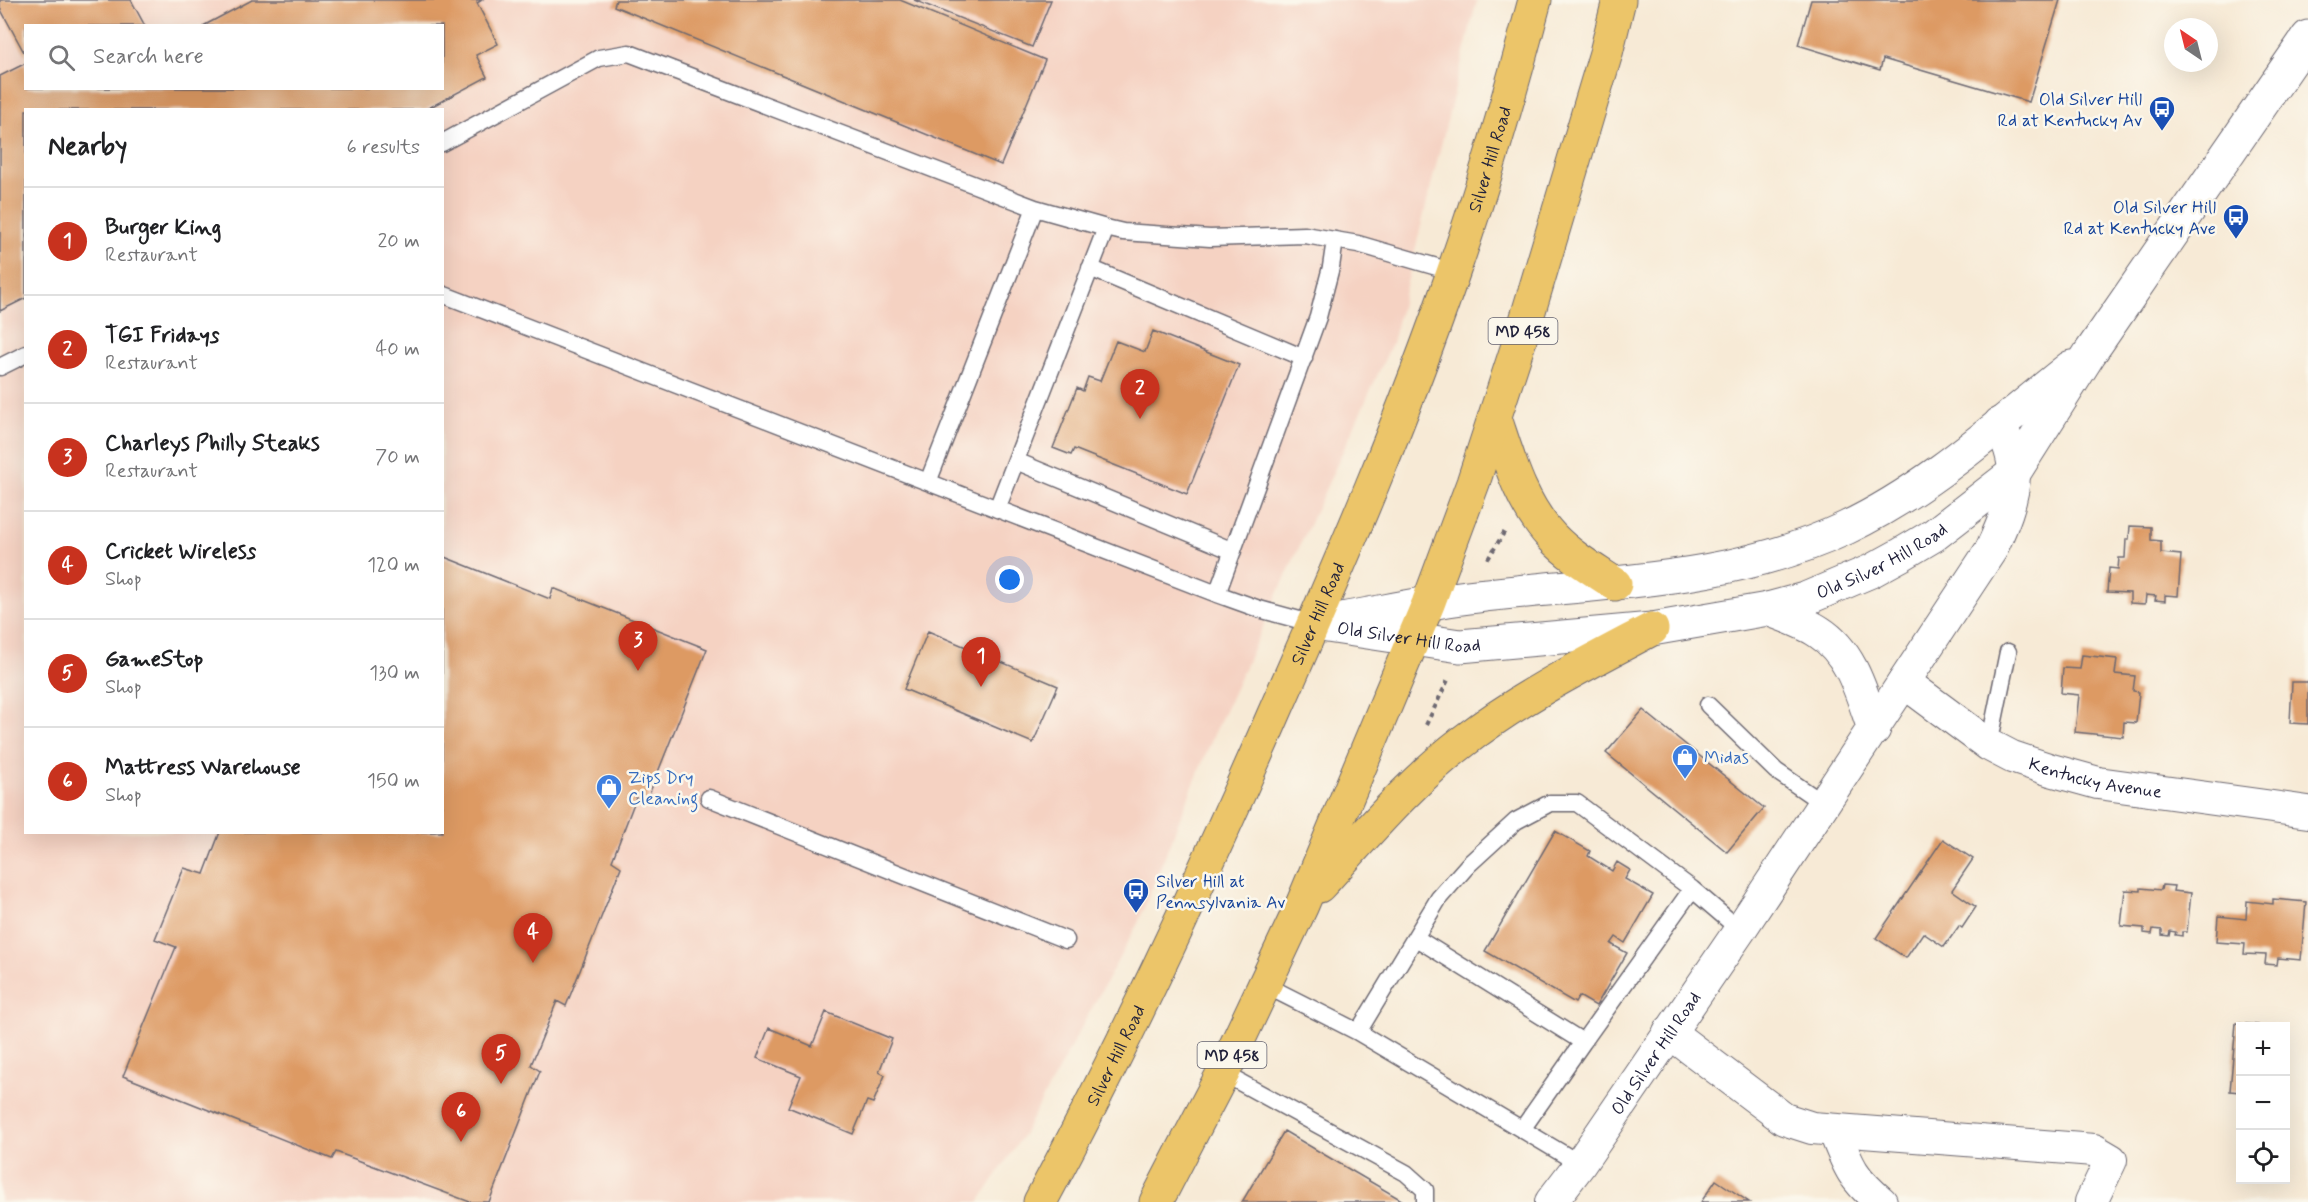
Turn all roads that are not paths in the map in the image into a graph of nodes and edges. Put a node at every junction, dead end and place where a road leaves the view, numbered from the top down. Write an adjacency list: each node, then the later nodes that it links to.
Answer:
1 (1535, 0): 9 (main road, Silver Hill Road)
2 (1619, 0): 15 (main road, MD 458)
3 (2308, 37): 11 (street, Old Silver Hill Road)
4 (444, 141): 5 (lane)
5 (1035, 208): 6 (lane); 19 (lane)
6 (1106, 228): 7 (lane); 8 (lane)
7 (1335, 240): 9 (lane); 13 (lane)
8 (1090, 268): 13 (lane); 17 (lane)
9 (1454, 272): 26 (main road, Silver Hill Road)
10 (444, 295): 19 (lane)
11 (2090, 353): 16 (street, Old Silver Hill Road); 18 (street, Old Silver Hill Road)
12 (24, 355): 14 (lane)
13 (1304, 358): 21 (lane)
14 (0, 367)
15 (1495, 418): 22 (main road); 24 (main road, MD 458)
16 (2000, 423): 18 (street, Old Silver Hill Road); 22 (street, Old Silver Hill Road)
17 (1016, 461): 20 (lane); 21 (lane)
18 (2014, 473): 25 (street, Old Silver Hill Road); 30 (street, Old Silver Hill Road)
19 (928, 482): 20 (lane)
20 (997, 509): 23 (lane)
21 (1233, 551): 23 (lane)
22 (1615, 584): 24 (street, Old Silver Hill Road)
23 (1217, 594): 26 (lane)
24 (1428, 604): 26 (street, Old Silver Hill Road); 28 (main road, MD 458)
25 (1768, 609): 27 (street, Old Silver Hill Road); 32 (street)
26 (1314, 624): 28 (street, Old Silver Hill Road); 50 (main road, Silver Hill Road)
27 (1652, 629): 28 (street, Old Silver Hill Road); 38 (main road)
28 (1413, 638): 38 (main road, MD 458)
29 (2008, 652): 33 (lane)
30 (1904, 682): 32 (street, Old Silver Hill Road); 33 (street, Kentucky Avenue)
31 (1708, 705): 35 (lane)
32 (1874, 729): 35 (street, Old Silver Hill Road)
33 (1989, 745): 36 (street, Kentucky Avenue)
34 (709, 798): 41 (lane)
35 (1824, 804): 39 (street, Old Silver Hill Road)
36 (2308, 812)
37 (1692, 890): 39 (lane); 40 (lane); 45 (lane)
38 (1302, 905): 42 (main road, MD 458)
39 (1740, 930): 44 (street, Old Silver Hill Road)
40 (1416, 938): 43 (lane); 45 (lane)
41 (1066, 940)
42 (1265, 985): 43 (lane); 46 (main road, MD 458)
43 (1358, 1032): 47 (lane)
44 (1670, 1032): 48 (street); 49 (street, Old Silver Hill Road)
45 (1583, 1042): 47 (lane)
46 (1223, 1073): 51 (main road, MD 458); 52 (lane)
47 (1523, 1128): 49 (lane)
48 (1834, 1130): 54 (street); 55 (street)
49 (1580, 1164): 53 (street, Old Silver Hill Road)
50 (1040, 1202)
51 (1156, 1202)
52 (1425, 1202)
53 (1551, 1202)
54 (1881, 1202)
55 (2091, 1202)

